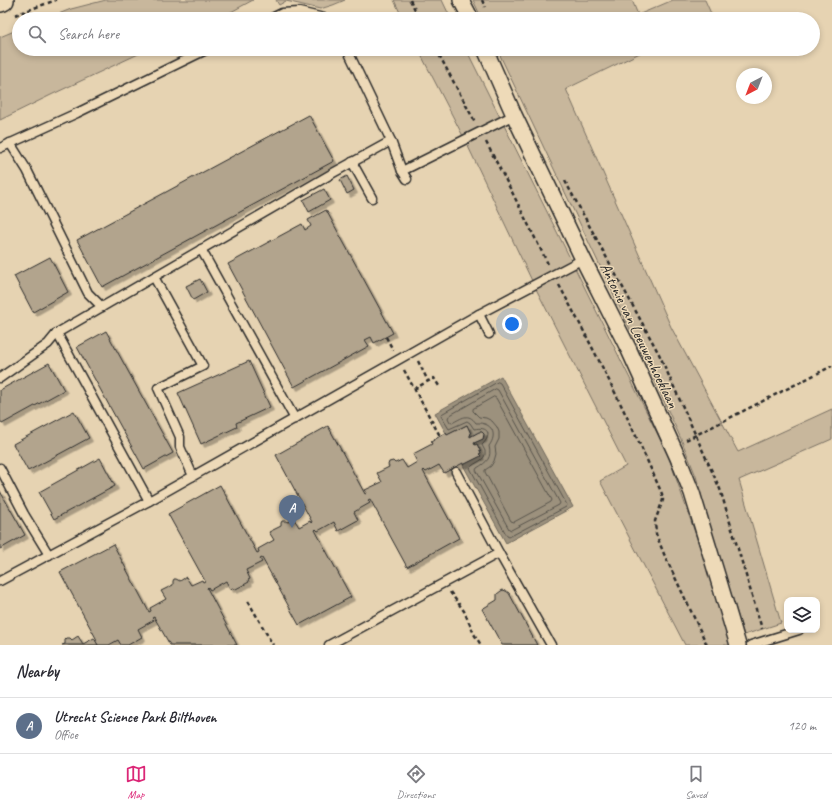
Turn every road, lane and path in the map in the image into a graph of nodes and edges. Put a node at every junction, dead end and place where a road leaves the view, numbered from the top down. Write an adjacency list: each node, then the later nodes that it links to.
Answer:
1 (56, 0): 5 (path)
2 (410, 0): 6 (path)
3 (461, 0): 7 (street)
4 (0, 1): 5 (main road)
5 (8, 8)
6 (416, 12)
7 (467, 12)
8 (193, 56): 15 (lane)
9 (350, 56): 14 (lane)
10 (440, 56): 13 (path)
11 (488, 56): 12 (street, Antonie van Leeuwenhoeklaan)
12 (514, 115): 13 (lane); 22 (street, Antonie van Leeuwenhoeklaan)
13 (480, 132): 18 (lane); 23 (path)
14 (391, 142): 17 (lane); 18 (lane)
15 (10, 143): 16 (lane); 25 (lane)
16 (0, 148)
17 (352, 162): 20 (lane); 21 (lane)
18 (402, 171): 19 (lane)
19 (407, 179)
20 (372, 198)
21 (201, 249): 24 (lane); 37 (lane)
22 (583, 259): 23 (lane); 39 (street, Antonie van Leeuwenhoeklaan)
23 (553, 275): 26 (lane); 54 (path)
24 (154, 277): 25 (lane); 42 (lane)
25 (102, 307): 27 (lane)
26 (479, 314): 28 (lane); 30 (lane)
27 (57, 332): 33 (lane); 43 (lane)
28 (489, 334)
29 (386, 337): 31 (path)
30 (413, 352): 31 (lane); 34 (path)
31 (398, 360): 36 (path); 37 (lane)
32 (832, 366): 39 (path)
33 (0, 378)
34 (428, 381): 35 (path); 36 (path)
35 (439, 386)
36 (414, 389): 38 (path)
37 (295, 419): 42 (lane)
38 (440, 436)
39 (673, 447): 55 (street, Antonie van Leeuwenhoeklaan)
40 (0, 468): 45 (lane)
41 (456, 472): 44 (lane)
42 (193, 476): 43 (lane)
43 (149, 501): 45 (lane)
44 (499, 553): 51 (lane); 53 (lane)
45 (49, 555): 46 (lane)
46 (0, 581)
47 (448, 589): 52 (path)
48 (248, 601): 50 (path)
49 (789, 633): 56 (lane)
50 (273, 645)
51 (329, 645)
52 (481, 645)
53 (551, 645)
54 (707, 645)
55 (738, 645)
56 (751, 645)

